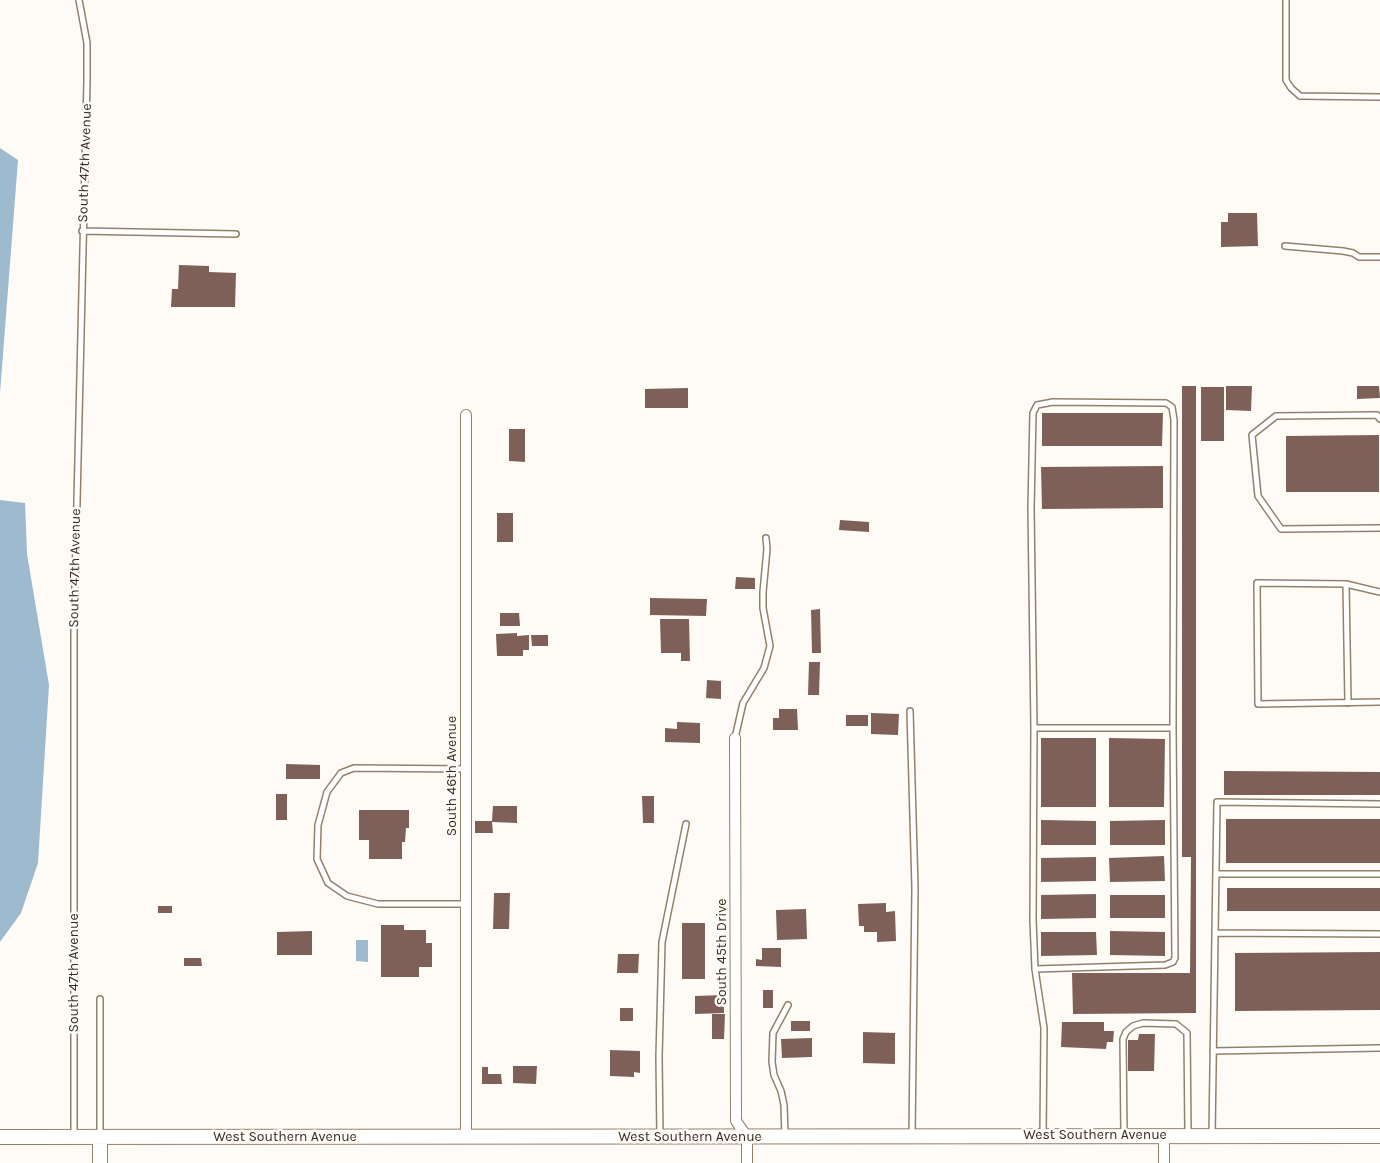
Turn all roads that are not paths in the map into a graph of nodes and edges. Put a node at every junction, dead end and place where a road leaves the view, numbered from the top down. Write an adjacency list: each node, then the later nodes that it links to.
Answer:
1 (79, 0): 4 (lane, South 47th Avenue)
2 (1286, 0): 3 (lane)
3 (1380, 97)
4 (82, 231): 5 (lane); 39 (lane, South 47th Avenue)
5 (236, 234)
6 (1285, 246): 7 (lane)
7 (1380, 257)
8 (466, 415): 20 (street, South 46th Avenue)
9 (1380, 419): 10 (lane)
10 (1380, 528)
11 (766, 538): 19 (lane)
12 (1346, 584): 13 (lane); 15 (lane); 15 (lane)
13 (1380, 592)
14 (1380, 702): 15 (lane)
15 (1348, 703)
16 (910, 711): 33 (lane)
17 (1034, 728): 18 (lane); 18 (lane); 28 (lane)
18 (1173, 728): 28 (lane)
19 (735, 738): 46 (street, South 45th Drive)
20 (465, 769): 25 (street, South 46th Avenue); 25 (lane)
21 (1380, 804): 23 (lane)
22 (686, 824): 45 (lane)
23 (1216, 874): 24 (lane); 26 (lane)
24 (1380, 874)
25 (465, 904): 44 (street, South 46th Avenue)
26 (1215, 933): 27 (lane); 32 (lane)
27 (1380, 934)
28 (1035, 969): 34 (lane)
29 (100, 999): 43 (lane)
30 (788, 1005): 40 (lane)
31 (1380, 1048): 32 (lane)
32 (1213, 1051): 41 (lane)
33 (912, 1135): 34 (main road, West Southern Avenue); 40 (main road, West Southern Avenue)
34 (1043, 1135): 35 (main road, West Southern Avenue)
35 (1124, 1135): 36 (main road, West Southern Avenue); 37 (lane)
36 (1164, 1135): 37 (main road, West Southern Avenue); 49 (street)
37 (1188, 1135): 41 (main road, West Southern Avenue)
38 (0, 1136): 39 (main road, West Southern Avenue)
39 (74, 1136): 43 (main road, West Southern Avenue)
40 (785, 1136): 46 (main road, West Southern Avenue)
41 (1212, 1136): 42 (main road, West Southern Avenue)
42 (1380, 1136)
43 (100, 1137): 44 (main road, West Southern Avenue); 47 (main road)
44 (466, 1137): 45 (main road, West Southern Avenue)
45 (660, 1137): 46 (main road, West Southern Avenue)
46 (747, 1137): 48 (street, South 45th Drive)
47 (100, 1163)
48 (747, 1163)
49 (1164, 1163)

